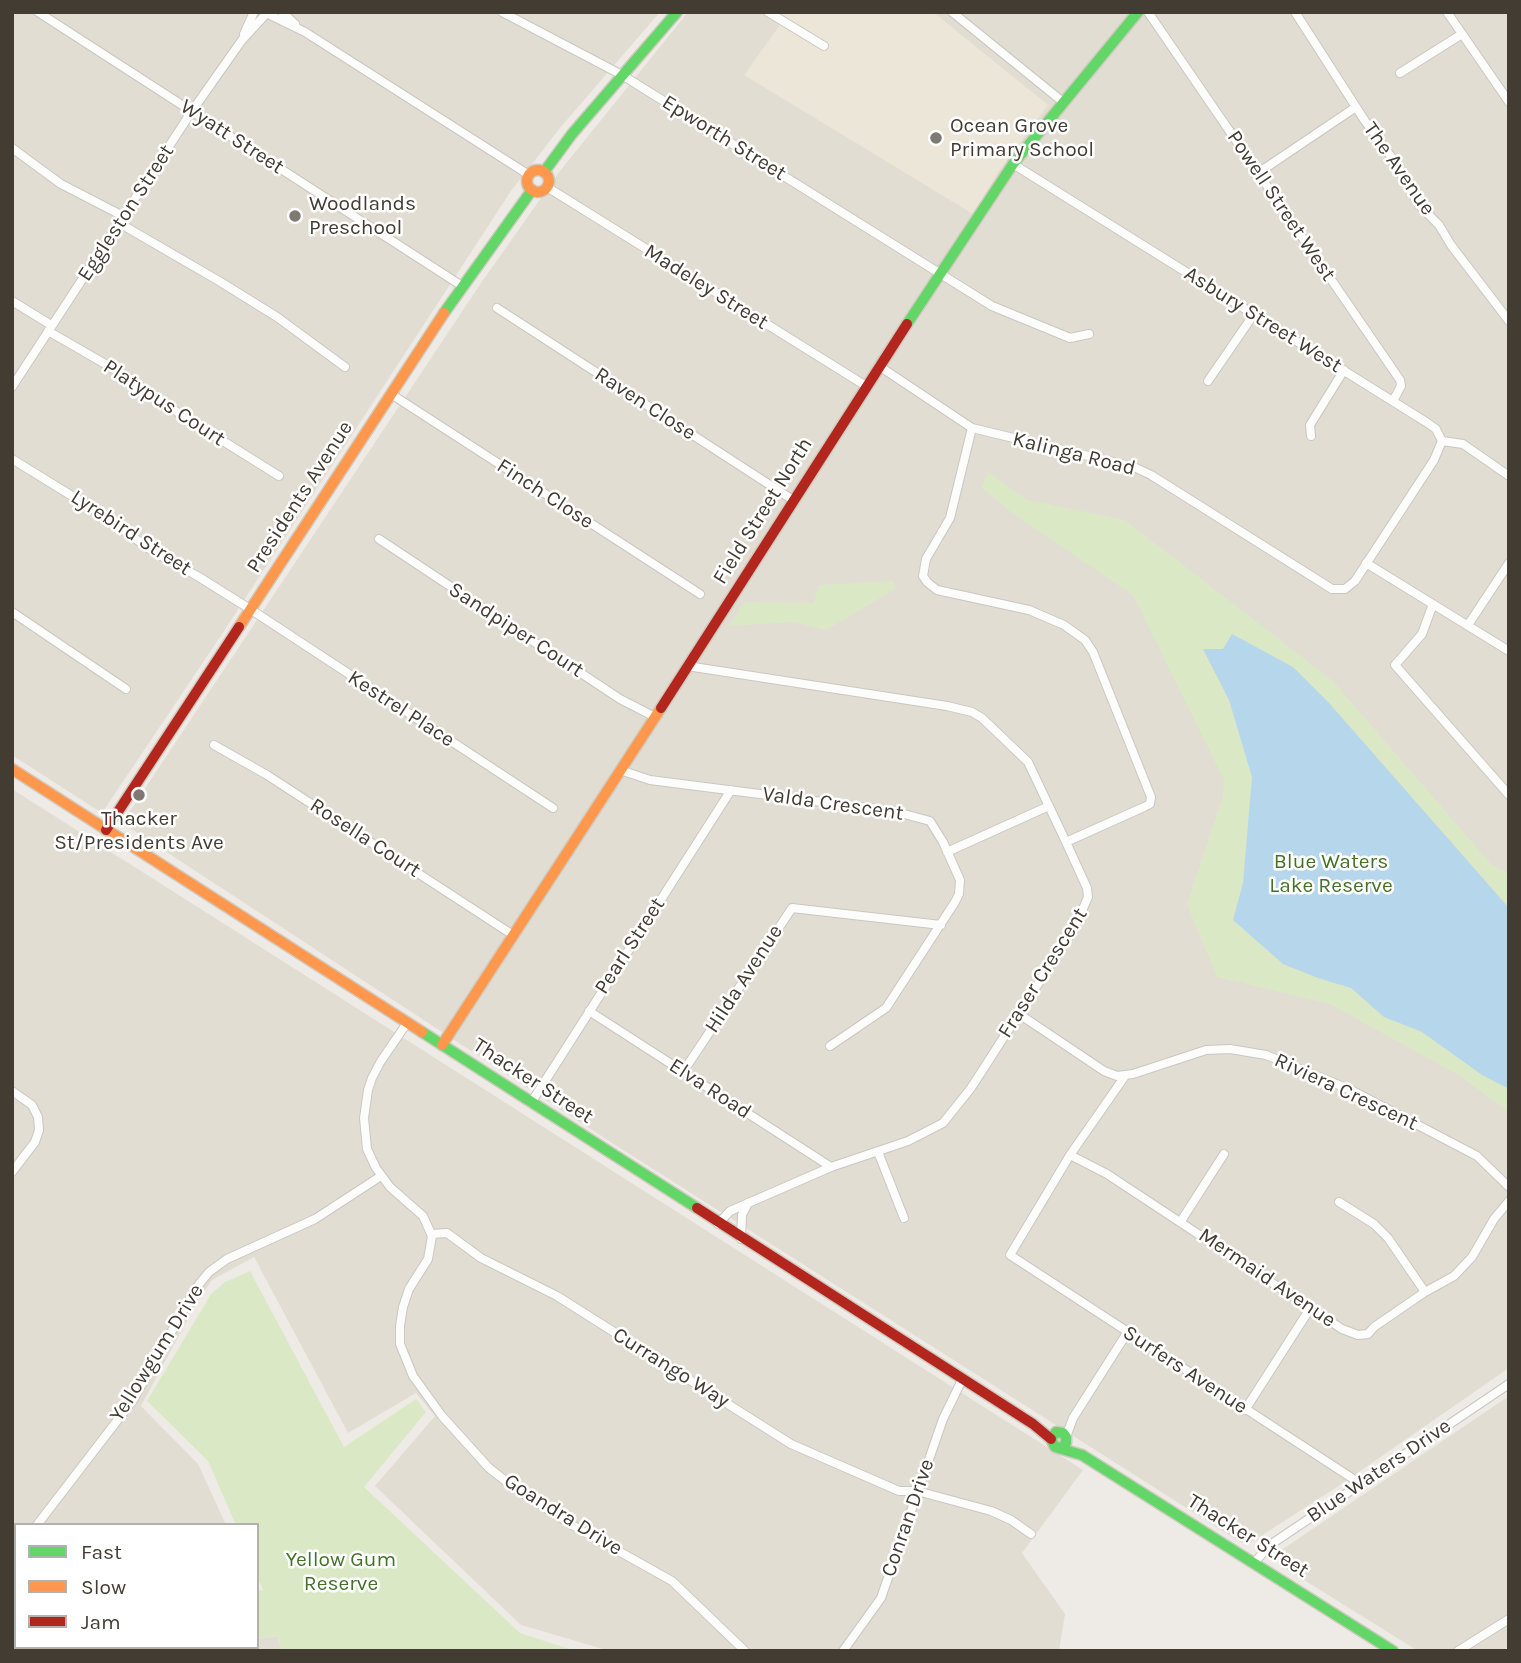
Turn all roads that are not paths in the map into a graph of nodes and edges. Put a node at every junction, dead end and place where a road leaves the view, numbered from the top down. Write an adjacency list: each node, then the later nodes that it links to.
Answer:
1 (38, 12): 20 (street, Wyatt Street)
2 (282, 12): 12 (street)
3 (502, 12): 16 (street, Epworth Street)
4 (677, 12): 16 (street)
5 (768, 12): 14 (street)
6 (952, 12): 17 (street)
7 (1139, 12): 17 (street, Field Street North)
8 (1148, 12): 24 (street, Powell Street West)
9 (1295, 12): 19 (street, The Avenue)
10 (1447, 12): 13 (street)
11 (263, 13): 12 (street); 20 (street, Eggleston Street)
12 (305, 32): 25 (street)
13 (1462, 34): 15 (street); 18 (street)
14 (824, 46)
15 (1400, 73)
16 (622, 75): 23 (street); 29 (street, Epworth Street)
17 (1063, 102): 22 (street, Field Street North)
18 (1509, 102)
19 (1356, 107): 24 (street); 34 (street, The Avenue)
20 (192, 111): 28 (street, Eggleston Street); 30 (street, Wyatt Street)
21 (12, 148): 28 (street)
22 (1013, 164): 29 (street, Field Street North); 33 (street, Asbury Street West)
23 (544, 172): 25 (street); 26 (street)
24 (1258, 173): 44 (street, Powell Street West)
25 (529, 175): 27 (street)
26 (547, 187): 27 (street); 41 (street, Madeley Street)
27 (532, 190): 30 (street, Presidents Avenue)
28 (121, 220): 35 (street, Eggleston Street); 38 (street)
29 (940, 274): 36 (street, Epworth Street); 37 (street, Field Street North)
30 (462, 286): 43 (street, Presidents Avenue)
31 (12, 301): 35 (street, Platypus Court)
32 (497, 308): 51 (street, Raven Close)
33 (1254, 314): 39 (street, Asbury Street West); 40 (street)
34 (1509, 321)
35 (50, 328): 42 (street, Eggleston Street); 49 (street, Platypus Court)
36 (1089, 334)
37 (879, 366): 41 (street, Field Street North); 45 (street, Kalinga Road)
38 (345, 367)
39 (1344, 370): 44 (street, Asbury Street West); 46 (street)
40 (1208, 381)
41 (866, 386): 51 (street, Field Street North)
42 (12, 387)
43 (391, 394): 55 (street, Finch Close); 57 (street, Presidents Avenue)
44 (1394, 401): 47 (street, Asbury Street West)
45 (972, 428): 53 (street, Kalinga Road); 72 (street)
46 (1311, 436)
47 (1442, 441): 50 (street, Asbury Street West); 53 (street)
48 (12, 458): 57 (street, Lyrebird Street)
49 (279, 476)
50 (1509, 476)
51 (793, 500): 61 (street, Field Street North)
52 (379, 539): 63 (street, Sandpiper Court)
53 (1366, 563): 56 (street)
54 (1509, 564): 59 (street)
55 (700, 594)
56 (1433, 604): 59 (street); 68 (street)
57 (250, 609): 70 (street, Kestrel Place); 71 (street, Presidents Avenue)
58 (12, 612): 62 (street)
59 (1468, 625): 60 (street)
60 (1509, 651)
61 (687, 666): 63 (street, Field Street North); 69 (street, Fraser Crescent)
62 (126, 689)
63 (655, 717): 65 (street, Field Street North)
64 (215, 746): 75 (street, Rosella Court)
65 (620, 771): 67 (street, Valda Crescent); 75 (street, Field Street North)
66 (13, 772): 71 (street, Thacker Street)
67 (731, 790): 73 (street, Valda Crescent); 76 (street, Pearl Street)
68 (1509, 795)
69 (1049, 806): 72 (street, Fraser Crescent); 73 (street)
70 (553, 808)
71 (106, 830): 78 (street, Thacker Street)
72 (1066, 842): 77 (street, Fraser Crescent)
73 (947, 852): 74 (street, Valda Crescent)
74 (941, 925): 80 (street, Valda Crescent); 81 (street, Hilda Avenue)
75 (513, 935): 79 (street, Field Street North)
76 (589, 1011): 81 (street, Elva Road); 84 (street, Pearl Street)
77 (1019, 1014): 82 (street); 85 (street, Fraser Crescent)
78 (407, 1023): 79 (street, Thacker Street); 90 (street)
79 (442, 1045): 84 (street, Thacker Street)
80 (830, 1046)
81 (683, 1072): 88 (street, Elva Road)
82 (1125, 1076): 87 (street); 91 (street, Riviera Crescent)
83 (12, 1091): 89 (street)
84 (531, 1103): 97 (street, Thacker Street)
85 (878, 1152): 88 (street, Fraser Crescent); 95 (street)
86 (1224, 1154): 96 (street)
87 (1070, 1155): 96 (street, Mermaid Avenue); 102 (street, Surfers Avenue)
88 (831, 1167): 94 (street, Fraser Crescent)
89 (12, 1172)
90 (381, 1176): 98 (street); 109 (street, Yellowgum Drive)
91 (1509, 1187)
92 (1509, 1201): 100 (street, Mermaid Avenue)
93 (1339, 1202): 100 (street)
94 (748, 1203): 97 (street, Fraser Crescent); 99 (street)
95 (904, 1218)
96 (1181, 1221): 101 (street, Mermaid Avenue)
97 (718, 1224): 99 (street, Thacker Street)
98 (431, 1234): 108 (street, Currango Way); 114 (street, Goandra Drive)
99 (741, 1239): 103 (street, Thacker Street)
100 (1425, 1292): 101 (street, Mermaid Avenue)
101 (1311, 1307): 105 (street)
102 (1127, 1333): 105 (street, Surfers Avenue); 106 (street)
103 (962, 1380): 106 (street, Thacker Street); 108 (street, Conran Drive)
104 (1509, 1384): 107 (street, Blue Waters Drive)
105 (1245, 1410): 107 (street, Surfers Avenue)
106 (1060, 1438): 111 (street, Thacker Street)
107 (1361, 1484): 111 (street, Blue Waters Drive)
108 (917, 1491): 110 (street, Currango Way); 113 (street, Conran Drive)
109 (39, 1523)
110 (1031, 1534)
111 (1254, 1563): 115 (street, Thacker Street)
112 (1509, 1619): 116 (street)
113 (845, 1650)
114 (745, 1651)
115 (1394, 1651)
116 (1458, 1651)

